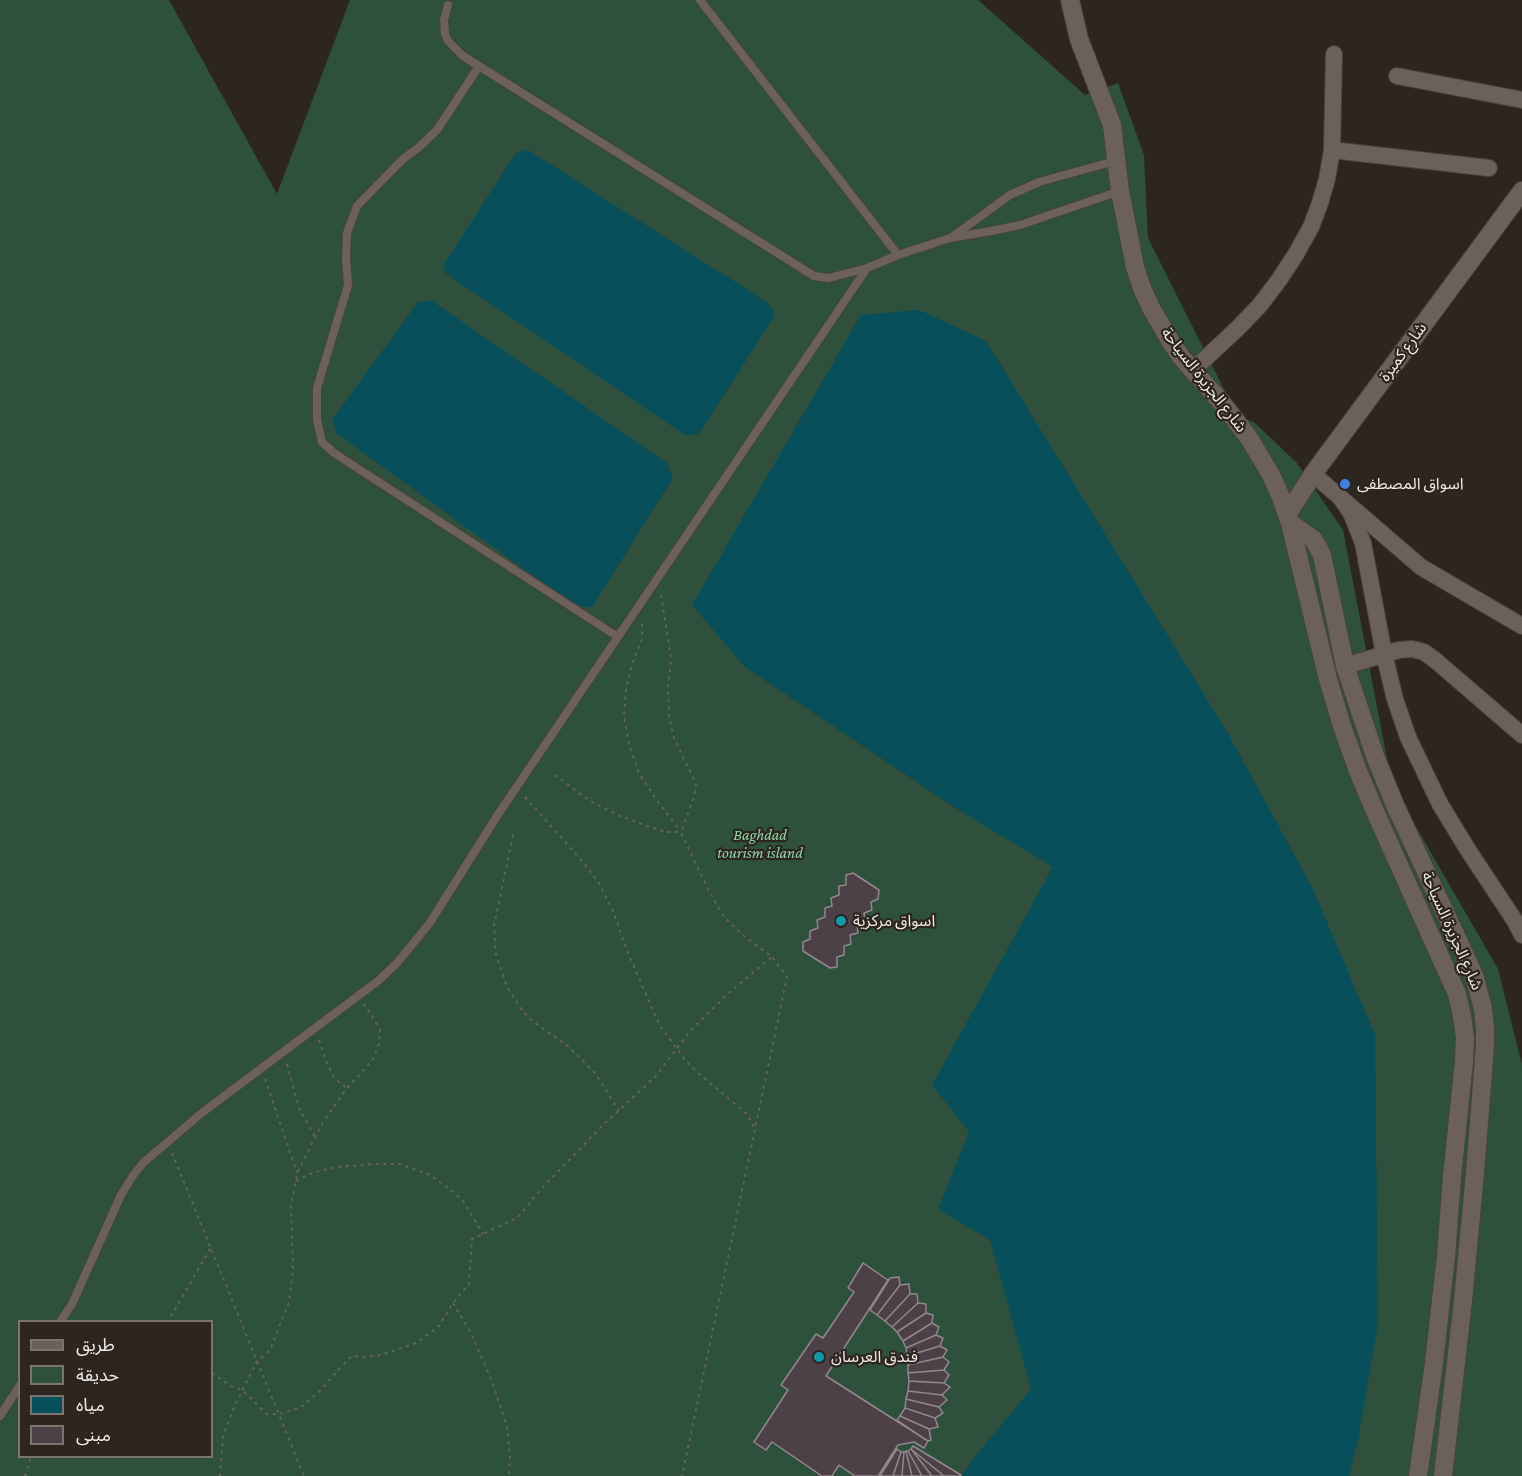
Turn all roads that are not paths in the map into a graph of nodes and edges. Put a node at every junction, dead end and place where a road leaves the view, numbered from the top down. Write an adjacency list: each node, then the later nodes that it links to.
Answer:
1 (700, 0): 14 (lane)
2 (1070, 0): 9 (main road, شارع الجزيرة السياحة)
3 (448, 5): 5 (lane)
4 (1334, 54): 8 (street)
5 (479, 66): 15 (lane); 21 (lane)
6 (1396, 76): 7 (street)
7 (1522, 100)
8 (1332, 150): 10 (street); 16 (street)
9 (1115, 161): 11 (main road, شارع الجزيرة السياحة); 13 (lane)
10 (1489, 168)
11 (1120, 191): 13 (lane); 16 (main road, شارع الجزيرة السياحة)
12 (1522, 191): 17 (main road, شارع كميرة)
13 (950, 238): 14 (lane)
14 (898, 255): 15 (lane)
15 (867, 268): 21 (lane)
16 (1192, 370): 19 (main road, شارع الجزيرة السياحة)
17 (1313, 474): 18 (street); 19 (main road, شارع كميرة)
18 (1342, 500): 20 (street); 22 (street)
19 (1288, 519): 23 (main road, شارع الجزيرة السياحة); 29 (main road, شارع الجزيرة السياحة)
20 (1522, 626)
21 (618, 638): 26 (lane)
22 (1384, 654): 23 (street); 24 (street); 25 (street)
23 (1345, 666): 30 (main road, شارع الجزيرة السياحة)
24 (1522, 735)
25 (1522, 935)
26 (61, 1320)
27 (18, 1388): 28 (lane)
28 (0, 1416)
29 (1419, 1476)
30 (1443, 1476)

